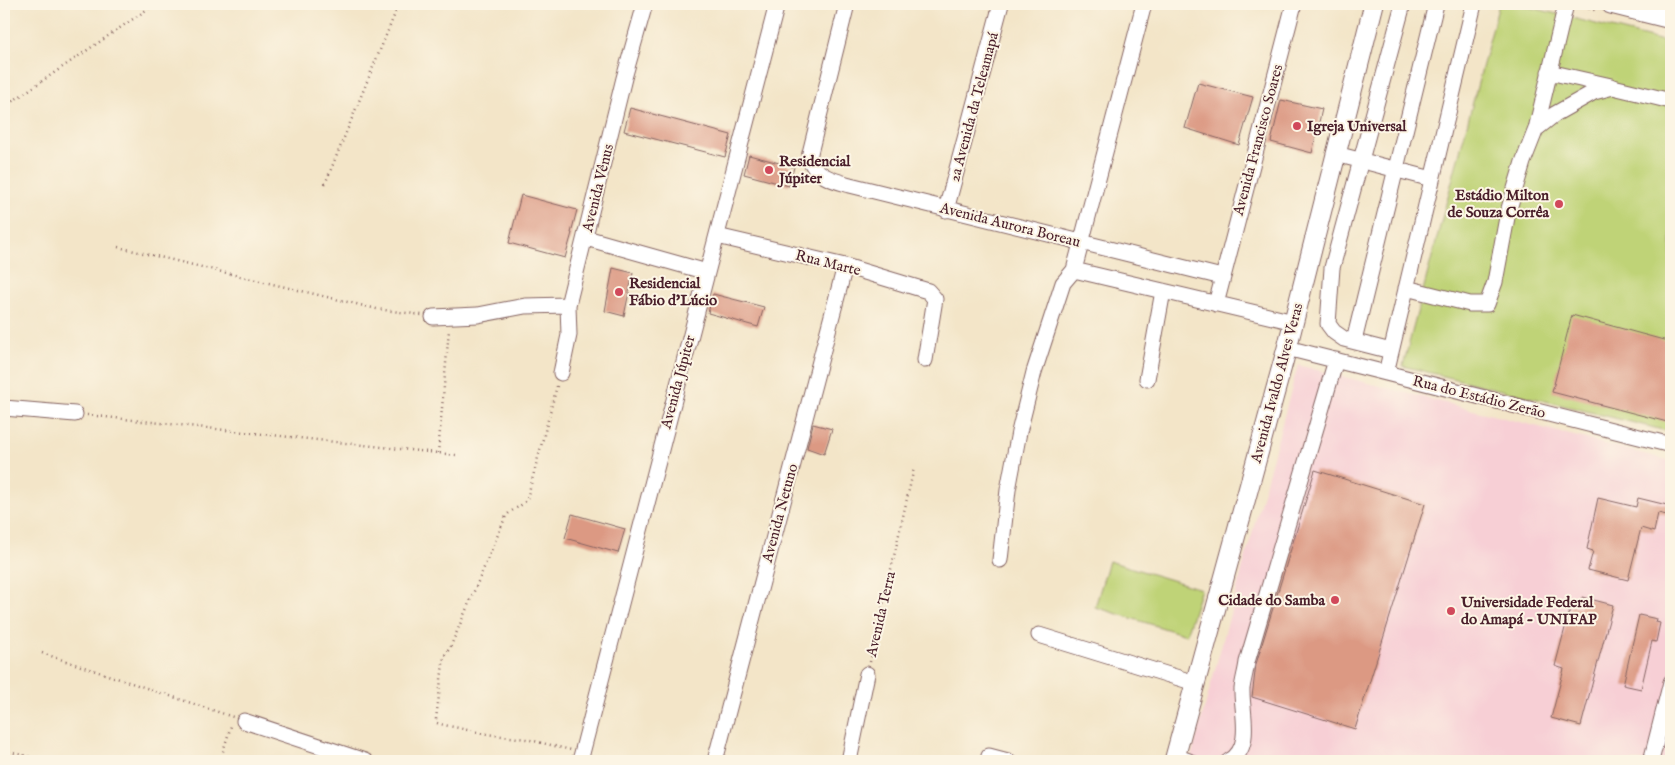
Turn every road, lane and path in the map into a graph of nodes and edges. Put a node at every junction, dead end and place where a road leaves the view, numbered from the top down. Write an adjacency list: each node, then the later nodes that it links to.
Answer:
1 (156, 4): 19 (path)
2 (399, 4): 25 (path)
3 (645, 4): 28 (street, Avenida Vênus)
4 (777, 4): 27 (street, Avenida Júpiter)
5 (847, 4): 26 (street, Avenida Aurora Boreau)
6 (1001, 4): 26 (street, 2a Avenida da Teleamapá)
7 (1144, 4): 29 (street)
8 (1294, 4): 34 (street, Avenida Francisco Soares)
9 (1374, 4): 21 (main road, Avenida Ivaldo Alves Veras)
10 (1403, 4): 22 (street)
11 (1436, 4): 23 (street)
12 (1474, 4): 24 (street)
13 (1566, 4): 16 (street)
14 (1611, 4): 15 (main road)
15 (1671, 19)
16 (1549, 72): 17 (street); 20 (street)
17 (1613, 87): 18 (street); 20 (street)
18 (1671, 101)
19 (4, 107)
20 (1536, 129): 35 (street)
21 (1336, 154): 22 (street); 40 (main road, Avenida Ivaldo Alves Veras)
22 (1361, 161): 23 (street); 41 (street)
23 (1396, 170): 24 (street); 41 (street)
24 (1432, 179): 35 (street)
25 (325, 184)
26 (946, 210): 29 (street, Avenida Aurora Boreau)
27 (717, 236): 31 (street, Rua Marte); 33 (street, Avenida Júpiter)
28 (586, 238): 33 (street); 38 (street, Avenida Vênus)
29 (1081, 242): 32 (street); 34 (street, Avenida Aurora Boreau)
30 (118, 247): 39 (path)
31 (845, 266): 44 (street, Rua Marte); 69 (street, Avenida Netuno)
32 (1074, 270): 36 (street); 55 (street)
33 (707, 272): 64 (street, Avenida Júpiter)
34 (1222, 277): 37 (street, Avenida Francisco Soares)
35 (1406, 288): 43 (street)
36 (1163, 291): 37 (street); 48 (street)
37 (1216, 304): 40 (street)
38 (568, 305): 39 (street); 46 (street, Avenida Vênus)
39 (440, 317): 52 (path)
40 (1294, 322): 42 (main road, Avenida Ivaldo Alves Veras)
41 (1354, 341): 43 (street)
42 (1287, 348): 45 (street, Rua do Estádio Zerão); 60 (main road, Avenida Ivaldo Alves Veras)
43 (1391, 351): 47 (street)
44 (924, 360)
45 (1336, 360): 47 (street, Rua do Estádio Zerão); 72 (street)
46 (561, 373): 64 (path)
47 (1386, 373): 51 (street, Rua do Estádio Zerão)
48 (1147, 379)
49 (4, 408): 50 (street)
50 (75, 414): 52 (path)
51 (1671, 445)
52 (438, 453): 53 (path)
53 (456, 455)
54 (914, 468): 58 (path, Avenida Terra)
55 (1000, 560)
56 (1039, 635): 60 (street)
57 (42, 653): 61 (path)
58 (867, 674): 70 (street, Avenida Terra)
59 (1671, 682): 73 (street)
60 (1195, 683): 65 (main road, Avenida Ivaldo Alves Veras)
61 (238, 723): 67 (path); 68 (street)
62 (4, 751): 66 (path)
63 (989, 756): 71 (street)
64 (581, 757)
65 (1179, 760)
66 (50, 761)
67 (220, 761)
68 (364, 761)
69 (717, 761)
70 (849, 761)
71 (1008, 761)
72 (1229, 761)
73 (1651, 761)

